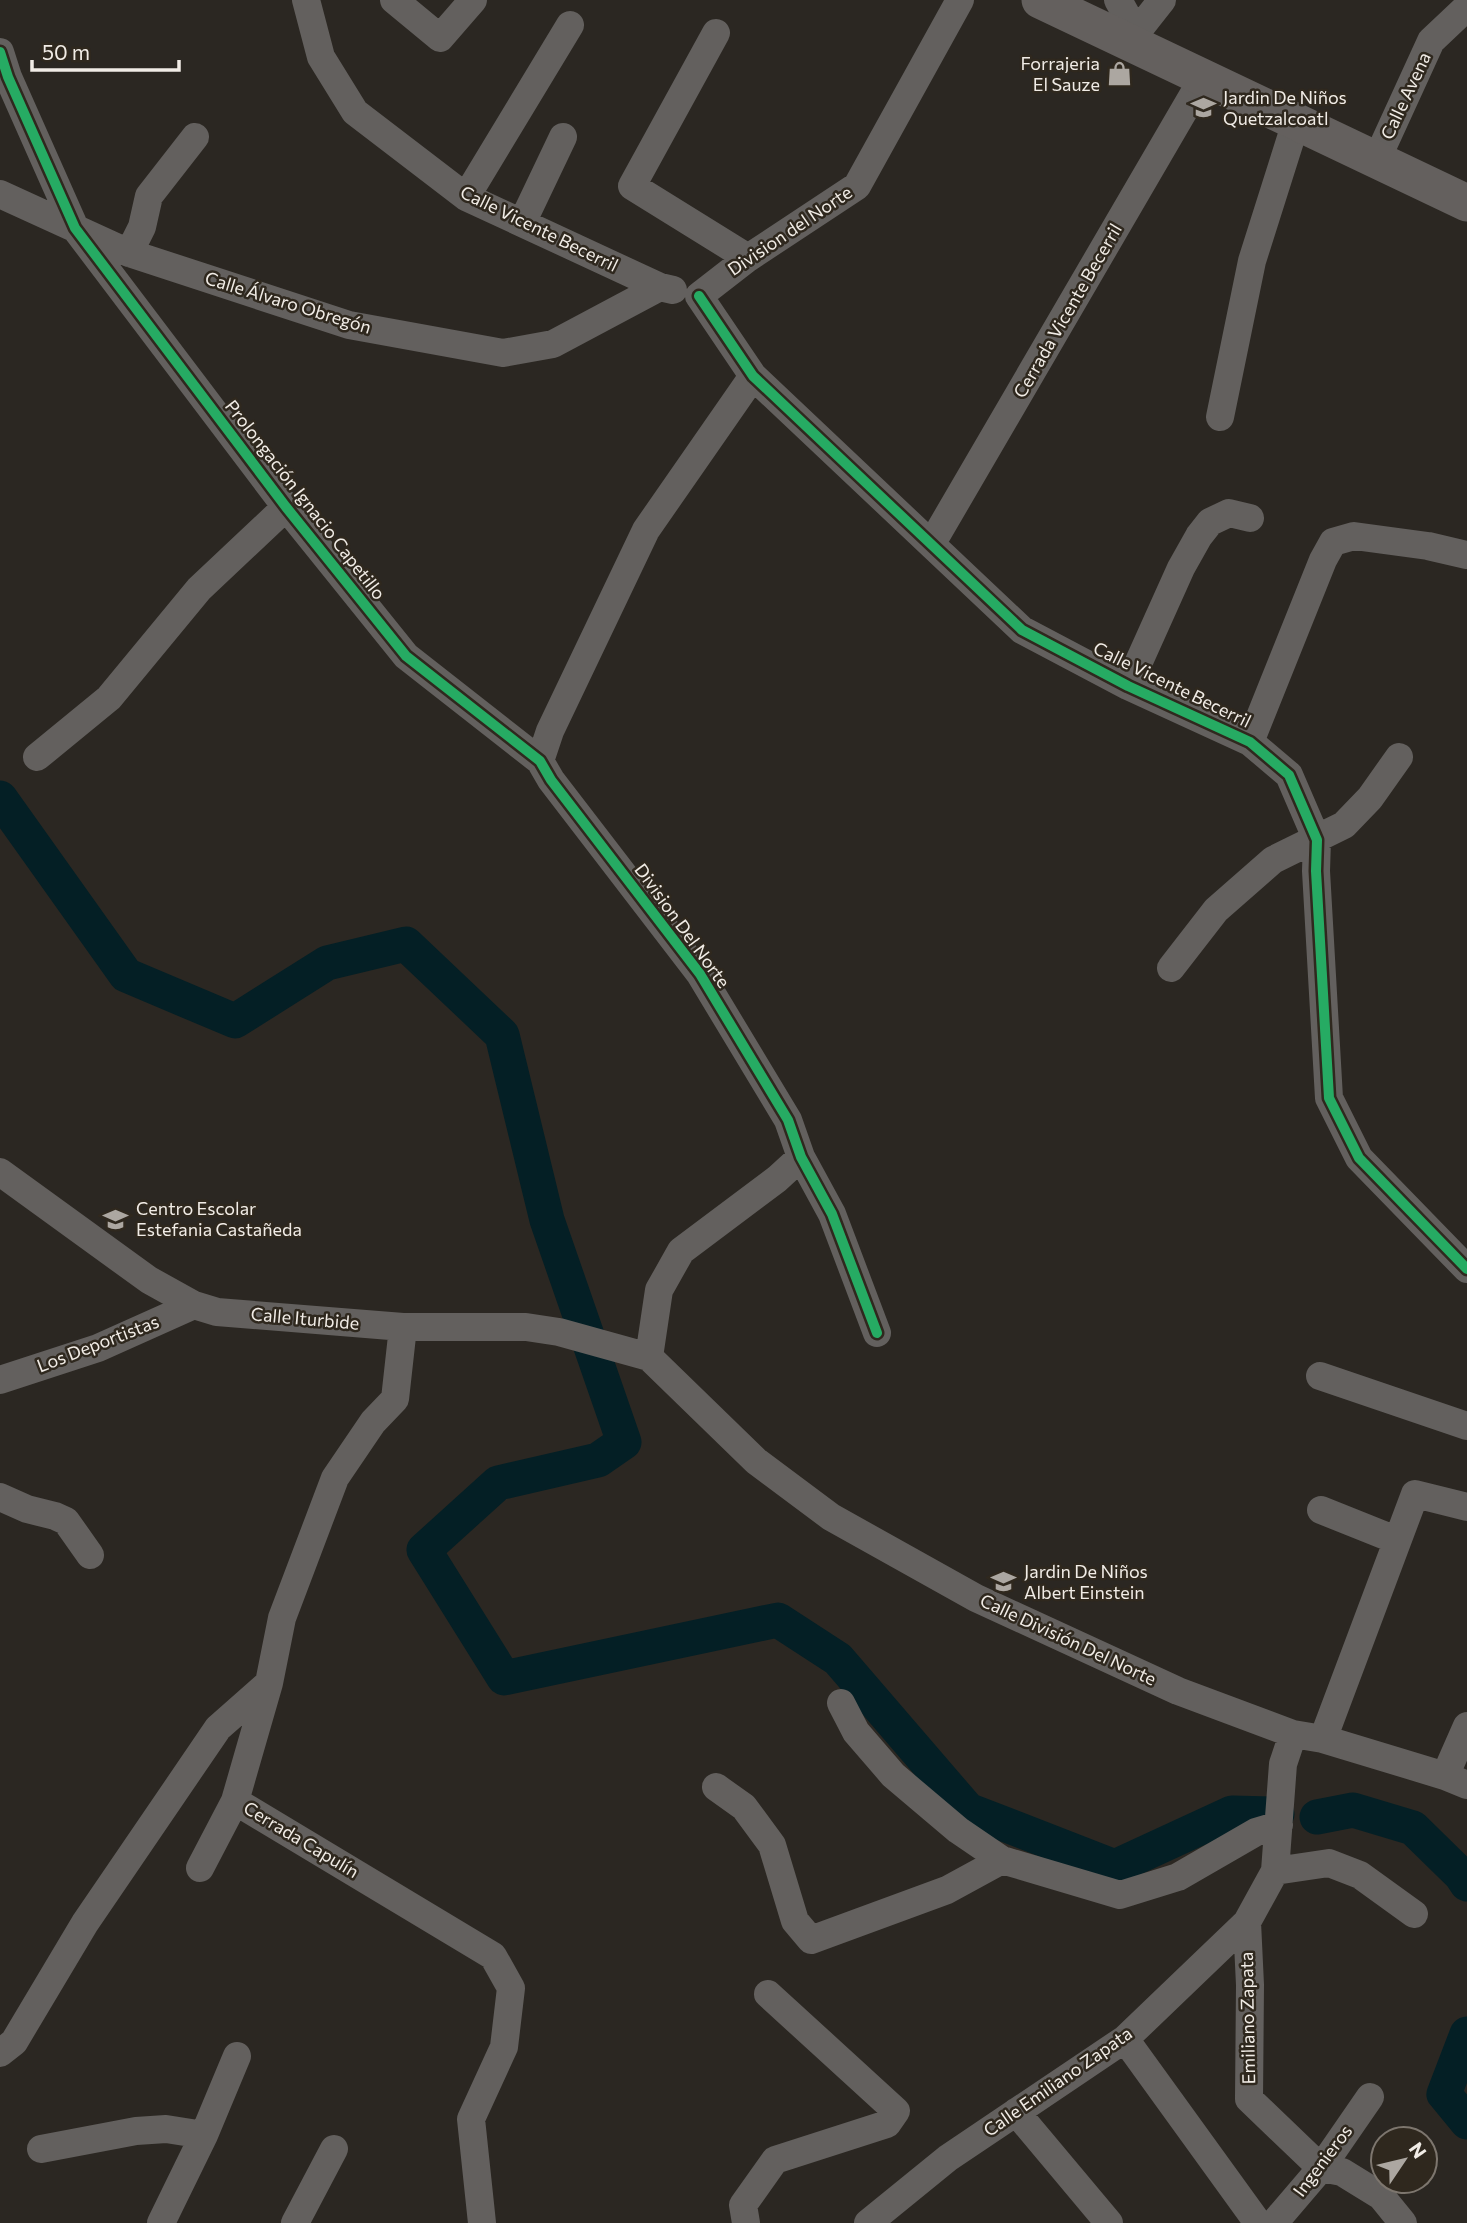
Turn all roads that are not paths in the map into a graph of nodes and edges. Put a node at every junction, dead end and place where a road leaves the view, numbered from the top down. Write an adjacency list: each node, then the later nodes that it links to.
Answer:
1 (306, 0): 19 (street, Calle Vicente Becerril)
2 (394, 0): 3 (street)
3 (473, 0)
4 (960, 0): 24 (street, Division del Norte)
5 (1041, 0): 11 (main road)
6 (1118, 0): 11 (street)
7 (1162, 0): 11 (street)
8 (1467, 7): 17 (street, Calle Avena)
9 (570, 25): 19 (street)
10 (716, 33): 24 (street)
11 (1141, 41): 13 (main road)
12 (0, 52): 22 (street)
13 (1203, 78): 14 (main road); 31 (street, Cerrada Vicente Becerril)
14 (1296, 122): 17 (main road); 28 (street)
15 (195, 137): 23 (street)
16 (564, 137): 21 (street)
17 (1377, 159): 20 (main road)
18 (0, 194): 22 (street, Calle Álvaro Obregón)
19 (466, 198): 21 (street, Calle Vicente Becerril)
20 (1467, 203)
21 (522, 223): 25 (street, Calle Vicente Becerril)
22 (75, 229): 23 (street, Calle Álvaro Obregón); 29 (street, Prolongación Ignacio Capetillo)
23 (129, 253): 25 (street, Calle Álvaro Obregón)
24 (748, 258): 26 (street, Division del Norte)
25 (660, 287): 26 (street, Calle Vicente Becerril)
26 (699, 296): 27 (street)
27 (753, 376): 31 (street, Calle Vicente Becerril); 37 (street)
28 (1220, 417)
29 (286, 507): 35 (street); 37 (street, Prolongación Ignacio Capetillo)
30 (1250, 517): 33 (street)
31 (932, 543): 33 (street, Calle Vicente Becerril)
32 (1467, 555): 34 (street)
33 (1128, 686): 34 (street, Calle Vicente Becerril)
34 (1250, 742): 38 (street, Calle Vicente Becerril)
35 (37, 757)
36 (1399, 757): 38 (street)
37 (540, 761): 40 (street, Division Del Norte)
38 (1317, 840): 39 (street); 42 (street, Calle Vicente Becerril)
39 (1171, 968)
40 (801, 1157): 45 (street, Division Del Norte); 46 (street)
41 (0, 1172): 43 (street, Calle Iturbide)
42 (1467, 1269)
43 (194, 1305): 44 (street, Calle Iturbide); 48 (street, Los Deportistas)
44 (403, 1327): 46 (street, Calle Iturbide); 55 (street, Cerrada Capulín)
45 (877, 1333)
46 (642, 1356): 58 (street, Calle División Del Norte)
47 (1320, 1376): 49 (street)
48 (0, 1380)
49 (1467, 1426)
50 (0, 1497): 54 (street)
51 (1467, 1507): 53 (street)
52 (1321, 1510): 53 (street)
53 (1396, 1540): 59 (street)
54 (90, 1555)
55 (269, 1683): 62 (street, Cerrada Capulín); 71 (street)
56 (841, 1703): 64 (street)
57 (1467, 1726): 60 (street)
58 (1293, 1734): 59 (street, Calle División Del Norte); 63 (street, Calle Emiliano Zapata)
59 (1323, 1739): 60 (street, Calle División Del Norte)
60 (1456, 1780)
61 (716, 1787): 64 (street)
62 (235, 1801): 65 (street); 81 (street, Cerrada Capulín)
63 (1279, 1825): 64 (street); 66 (street, Calle Emiliano Zapata)
64 (1002, 1860)
65 (200, 1868)
66 (1275, 1871): 67 (street); 68 (street, Calle Emiliano Zapata)
67 (1414, 1914)
68 (1247, 1922): 70 (street, Calle Emiliano Zapata); 78 (street, Emiliano Zapata)
69 (768, 1994): 82 (street)
70 (1125, 2039): 74 (street, Calle Emiliano Zapata); 85 (street)
71 (0, 2053)
72 (237, 2056): 75 (street)
73 (1370, 2096): 78 (street, Ingenieros)
74 (1016, 2112): 83 (street, Calle Emiliano Zapata); 84 (street)
75 (204, 2135): 76 (street); 79 (street)
76 (41, 2149)
77 (334, 2149): 80 (street)
78 (1321, 2168): 86 (street, Ingenieros); 87 (street)
79 (161, 2223)
80 (295, 2223)
81 (482, 2223)
82 (746, 2223)
83 (869, 2223)
84 (1109, 2223)
85 (1258, 2223)
86 (1274, 2223)
87 (1403, 2223)

